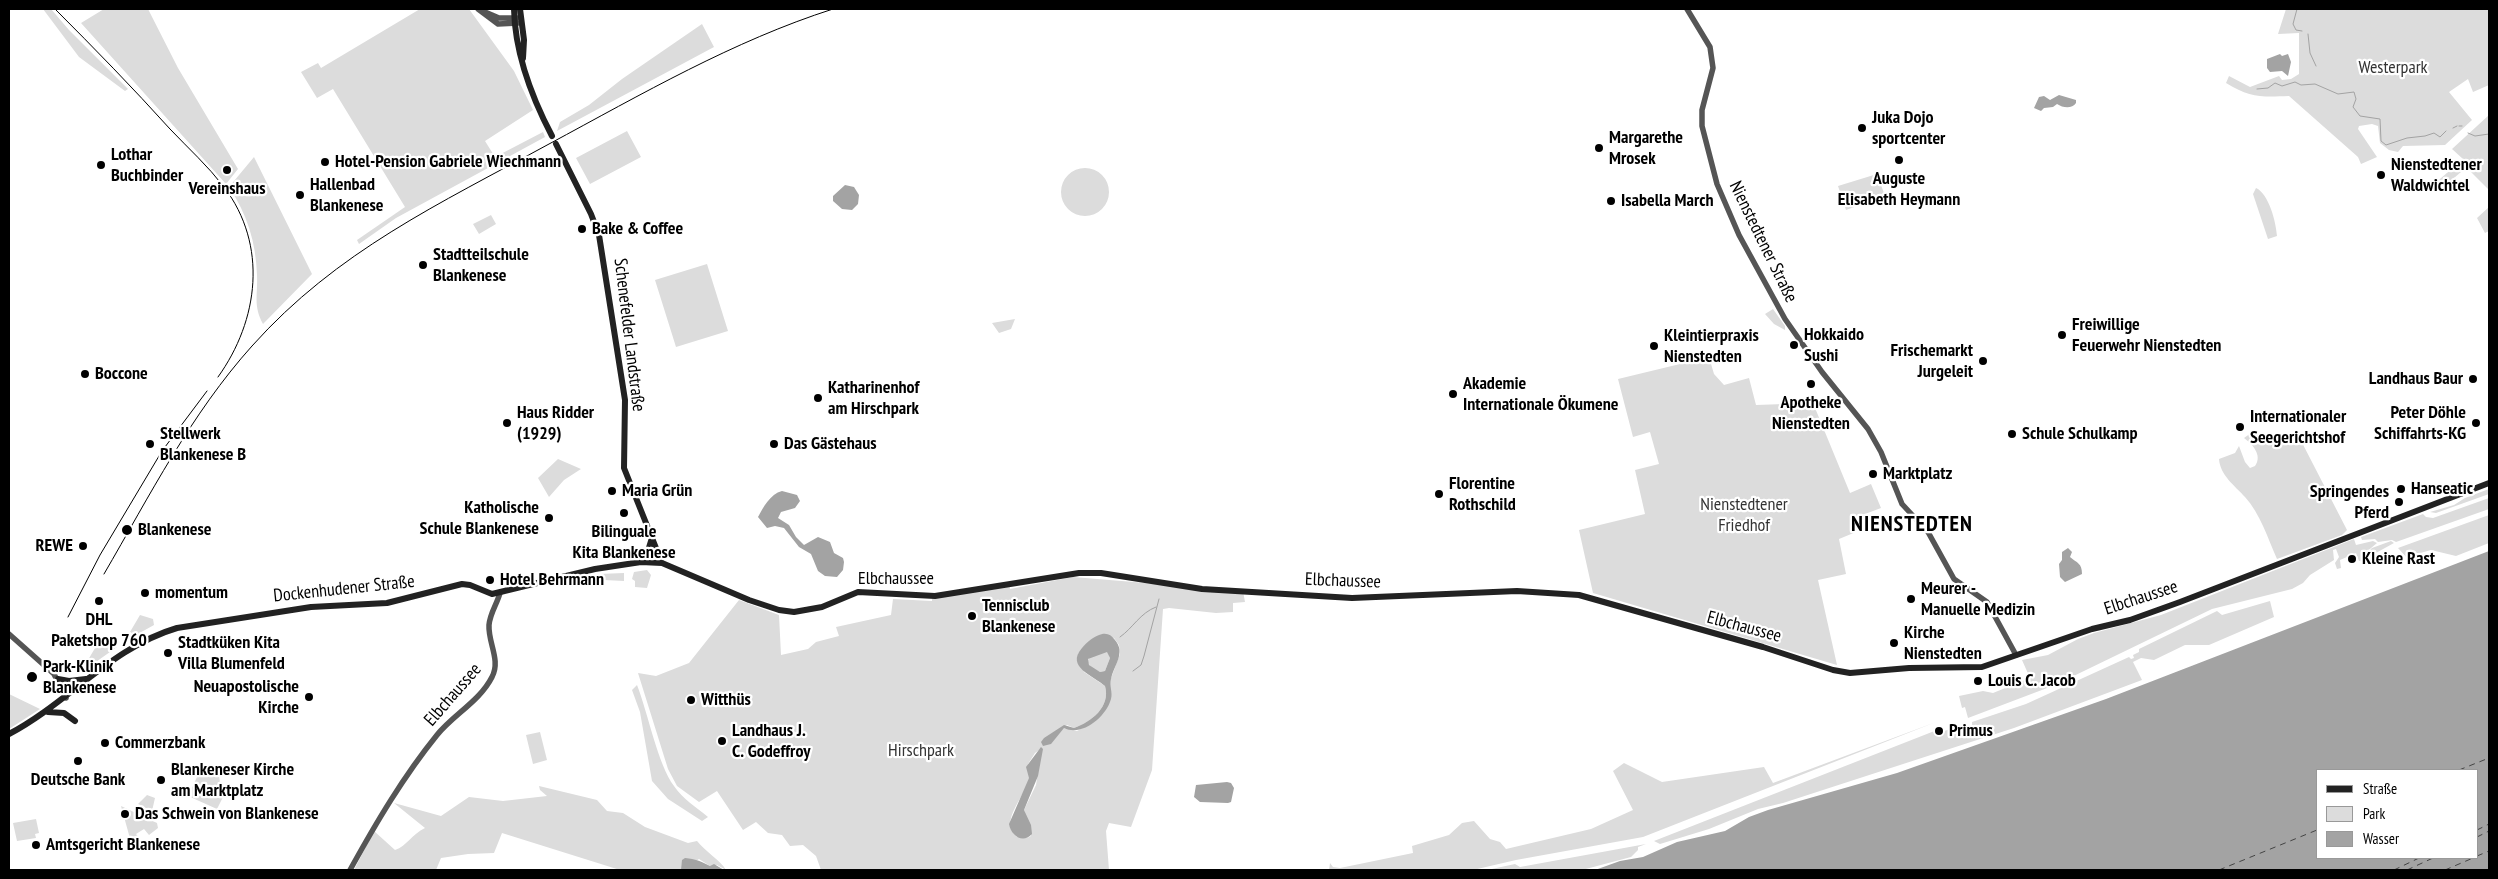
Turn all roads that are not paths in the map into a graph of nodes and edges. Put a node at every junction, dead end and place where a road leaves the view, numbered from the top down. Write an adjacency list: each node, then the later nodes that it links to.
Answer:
1 (478, 9): 6 (street)
2 (514, 9): 6 (main road)
3 (520, 9): 5 (main road)
4 (1687, 9): 16 (street, Nienstedtener Straße)
5 (522, 18): 6 (street); 7 (main road)
6 (514, 22): 7 (main road)
7 (523, 60): 8 (main road)
8 (552, 136)
9 (556, 144): 11 (main road, Schenefelder Landstraße)
10 (2489, 483): 16 (main road, Elbchaussee)
11 (652, 537): 12 (main road); 13 (main road, Schenefelder Landstraße)
12 (636, 563): 13 (main road, Elbchaussee); 14 (main road, Elbchaussee)
13 (662, 563): 16 (main road, Elbchaussee)
14 (500, 593): 17 (main road, Dockenhudener Straße); 23 (street, Elbchaussee)
15 (9, 634): 18 (street)
16 (2016, 655)
17 (87, 679): 18 (main road); 19 (main road, Dockenhudener Straße)
18 (58, 680): 19 (street)
19 (66, 698): 20 (main road, Dockenhudener Straße)
20 (44, 713): 21 (main road); 22 (main road, Dockenhudener Straße)
21 (75, 721)
22 (9, 734)
23 (350, 870)

